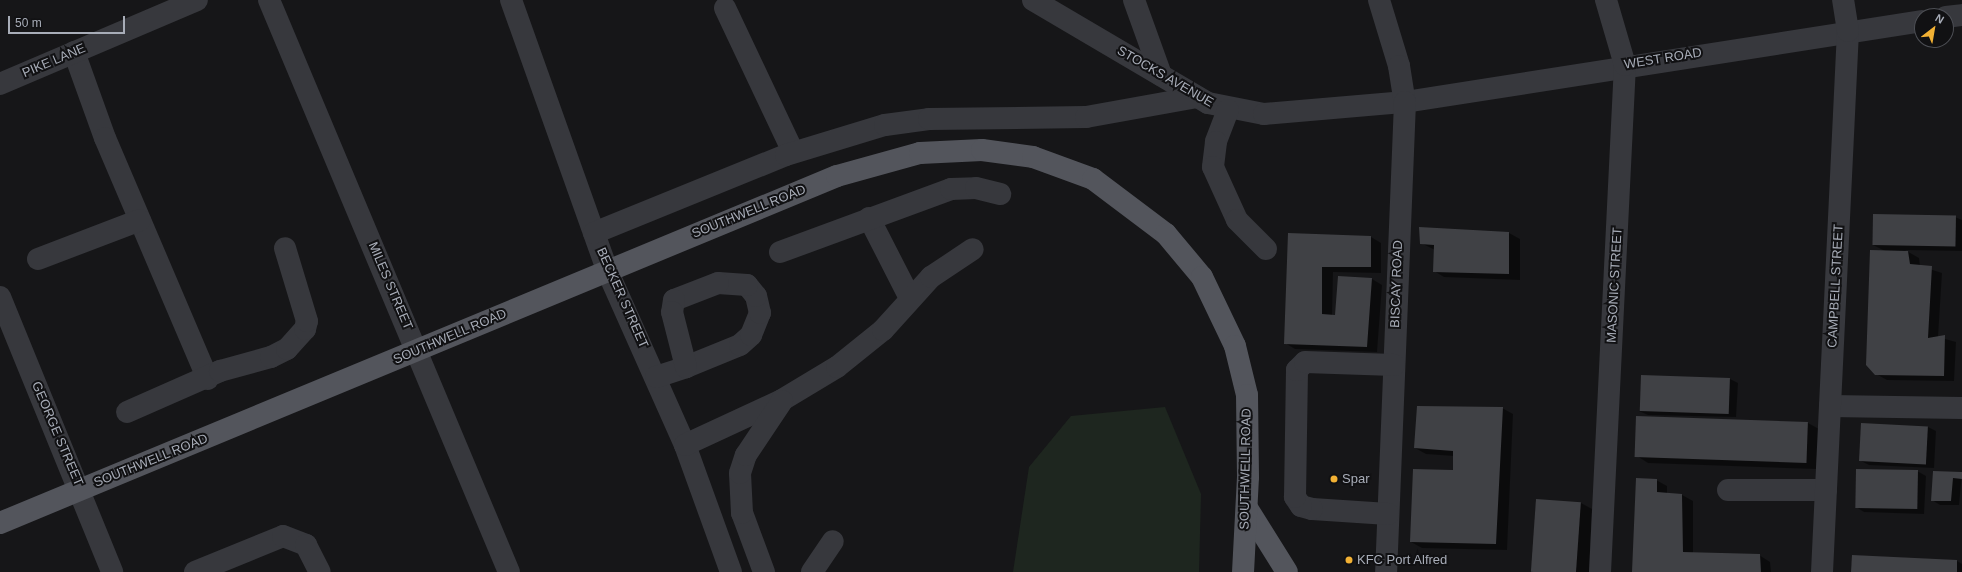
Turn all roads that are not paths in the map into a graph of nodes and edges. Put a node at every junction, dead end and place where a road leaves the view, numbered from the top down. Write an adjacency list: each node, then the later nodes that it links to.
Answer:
1 (197, 0): 12 (street, PIKE LANE)
2 (270, 0): 32 (street, MILES STREET)
3 (511, 0): 23 (street, BECKER STREET)
4 (1033, 0): 14 (street, STOCKS AVENUE)
5 (1134, 0): 14 (street)
6 (1379, 0): 17 (street, BISCAY ROAD)
7 (1606, 0): 13 (street, MASONIC STREET)
8 (1843, 0): 11 (street, CAMPBELL STREET)
9 (725, 8): 19 (street)
10 (1914, 22): 11 (street, WEST ROAD)
11 (1848, 31): 13 (street, WEST ROAD); 38 (street, CAMPBELL STREET)
12 (74, 52): 15 (street, PIKE LANE); 22 (street)
13 (1625, 65): 17 (street, WEST ROAD); 59 (street, MASONIC STREET)
14 (1161, 75): 16 (street, STOCKS AVENUE)
15 (0, 84)
16 (1197, 97): 18 (street, STOCKS AVENUE); 19 (street)
17 (1405, 102): 18 (street, STOCKS AVENUE); 33 (street, BISCAY ROAD)
18 (1228, 110): 26 (street)
19 (793, 152): 23 (street)
20 (1000, 194): 21 (street)
21 (870, 218): 27 (street); 30 (street)
22 (140, 220): 28 (street); 36 (street)
23 (594, 233): 29 (street, BECKER STREET)
24 (285, 248): 36 (street)
25 (973, 249): 30 (street)
26 (1266, 249)
27 (780, 252)
28 (38, 259)
29 (607, 270): 32 (main road, SOUTHWELL ROAD); 35 (street, BECKER STREET); 45 (main road, SOUTHWELL ROAD)
30 (910, 298): 37 (street)
31 (1, 303): 42 (street, GEORGE STREET)
32 (417, 350): 42 (main road, SOUTHWELL ROAD); 52 (street, MILES STREET)
33 (1394, 365): 46 (street, BISCAY ROAD); 46 (street)
34 (686, 367): 35 (street)
35 (656, 377): 41 (street, BECKER STREET)
36 (208, 379): 40 (street)
37 (782, 400): 41 (street); 54 (street)
38 (1830, 406): 39 (street); 44 (street, CAMPBELL STREET)
39 (1962, 408)
40 (127, 412)
41 (685, 445): 53 (street, BECKER STREET)
42 (80, 490): 47 (main road, SOUTHWELL ROAD); 49 (street, GEORGE STREET)
43 (1728, 490): 44 (street)
44 (1826, 490): 60 (street, CAMPBELL STREET)
45 (1247, 508): 56 (main road, SOUTHWELL ROAD); 57 (main road)
46 (1388, 514): 58 (street, BISCAY ROAD)
47 (0, 523)
48 (834, 542): 55 (street)
49 (112, 572)
50 (194, 572): 51 (street)
51 (320, 572)
52 (509, 572)
53 (731, 572)
54 (764, 572)
55 (812, 572)
56 (1242, 572)
57 (1288, 572)
58 (1386, 572)
59 (1600, 572)
60 (1822, 572)

